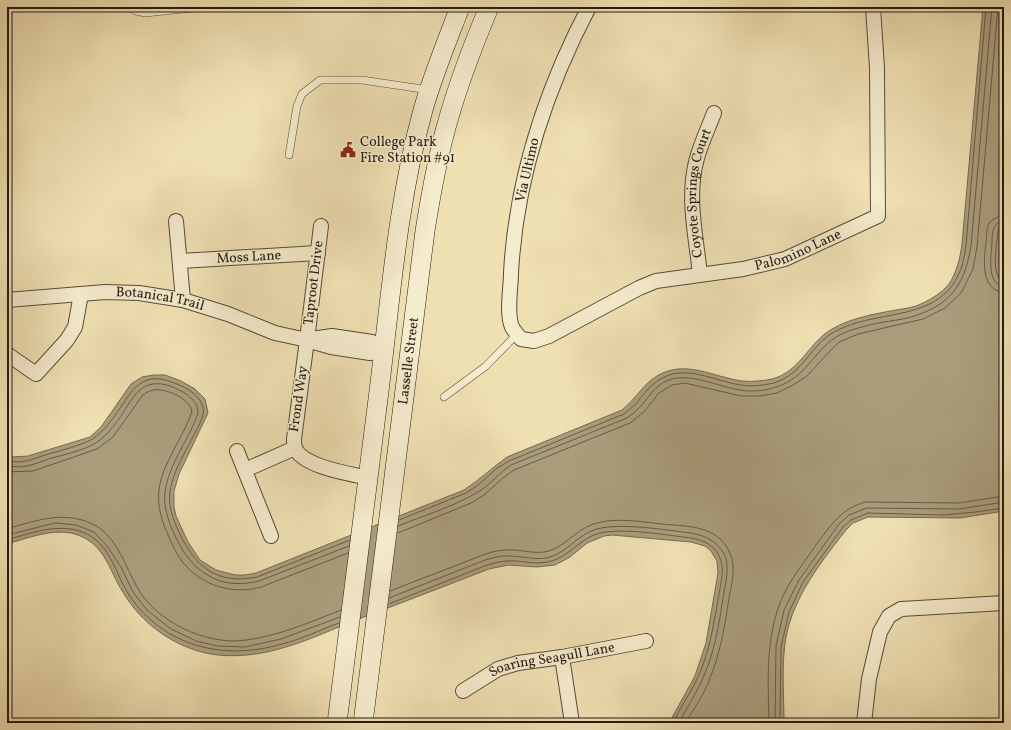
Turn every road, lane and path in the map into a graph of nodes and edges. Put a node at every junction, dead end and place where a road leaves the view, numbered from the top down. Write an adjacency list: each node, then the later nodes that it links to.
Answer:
1 (130, 7): 2 (lane)
2 (202, 7)
3 (460, 7): 7 (main road, Lasselle Street)
4 (488, 7): 27 (main road, Lasselle Street)
5 (589, 7): 18 (street, Via Ultimo)
6 (873, 7): 14 (street, Palomino Lane)
7 (429, 90): 9 (lane); 20 (main road, Lasselle Street)
8 (714, 113): 14 (street, Coyote Springs Court)
9 (289, 156)
10 (176, 221): 13 (street)
11 (321, 226): 12 (street, Taproot Drive)
12 (318, 253): 13 (street, Moss Lane); 19 (street, Taproot Drive)
13 (180, 261): 17 (street)
14 (700, 274): 18 (street, Palomino Lane)
15 (81, 294): 16 (street, Botanical Trail); 17 (street, Botanical Trail); 21 (street)
16 (7, 300)
17 (183, 300): 19 (street, Botanical Trail)
18 (519, 337): 22 (lane)
19 (307, 340): 20 (street, Botanical Trail); 23 (street, Frond Way)
20 (384, 351): 26 (main road, Lasselle Street); 27 (main road)
21 (7, 354)
22 (444, 397)
23 (295, 448): 25 (street); 26 (street, Frond Way)
24 (236, 451): 25 (street)
25 (244, 470): 28 (street)
26 (369, 478): 33 (main road, Lasselle Street)
27 (392, 497): 34 (main road, Lasselle Street)
28 (271, 536)
29 (1004, 603): 36 (street)
30 (646, 640): 31 (street, Soaring Seagull Lane)
31 (562, 656): 32 (street, Soaring Seagull Lane); 35 (street)
32 (463, 691)
33 (337, 723)
34 (363, 723)
35 (572, 723)
36 (864, 723)

